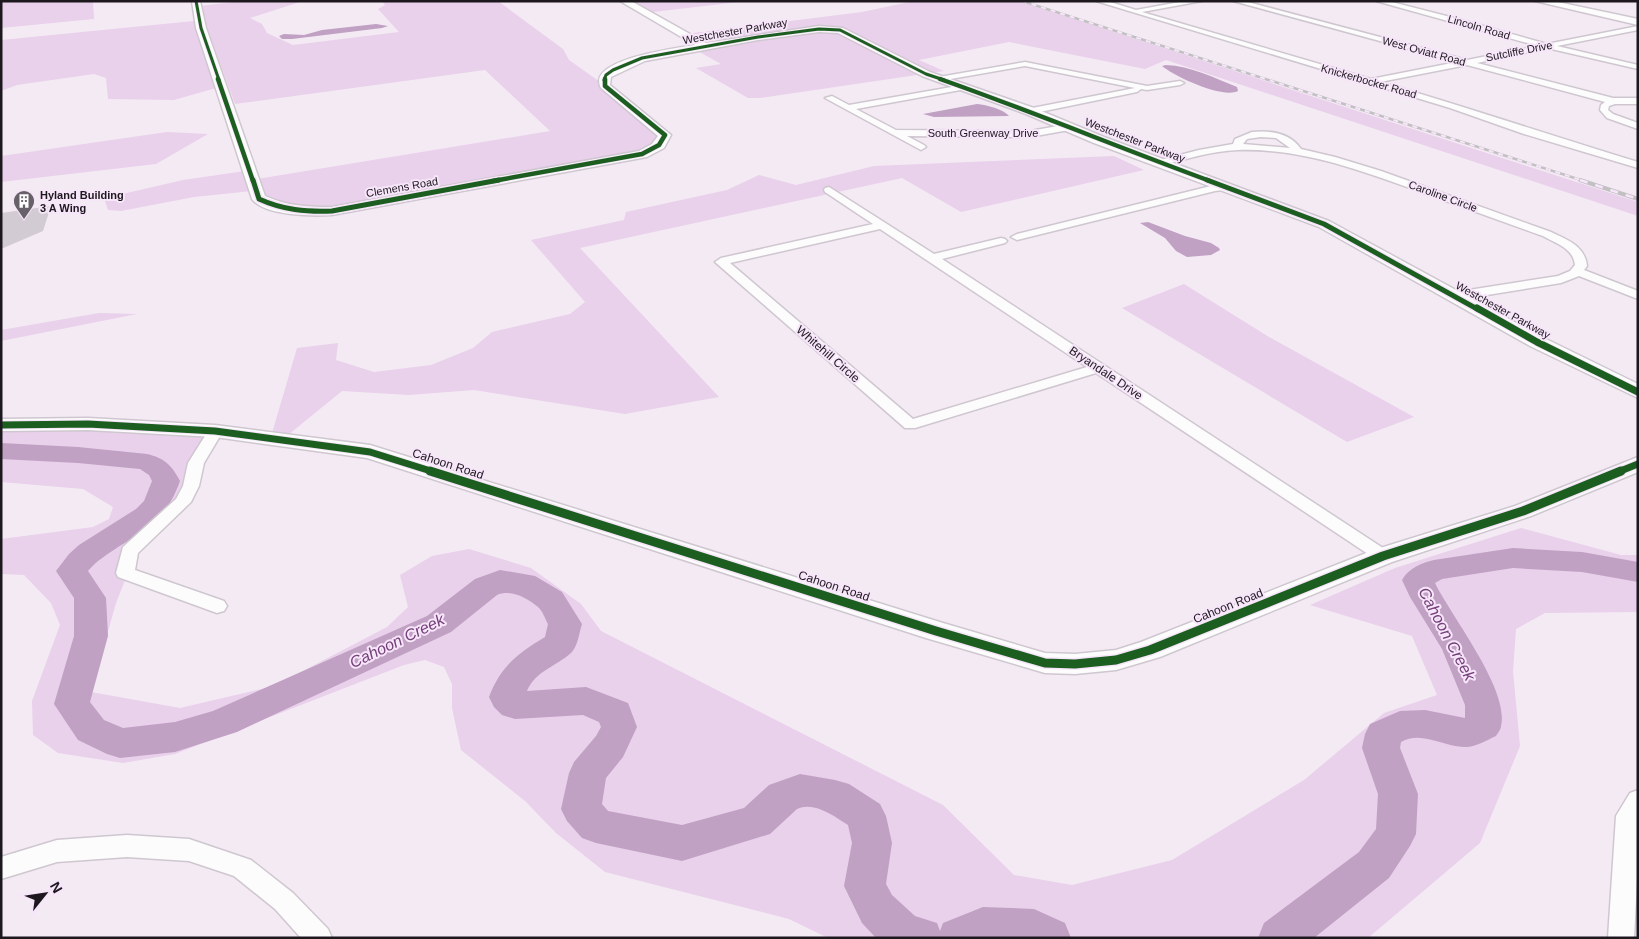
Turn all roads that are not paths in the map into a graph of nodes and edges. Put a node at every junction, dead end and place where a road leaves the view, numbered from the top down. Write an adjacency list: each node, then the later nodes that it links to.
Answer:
1 (196, 1): 20 (street, Clemens Road)
2 (624, 1): 11 (street)
3 (1099, 1): 8 (street, Knickerbocker Road)
4 (1198, 1): 8 (street)
5 (1236, 1): 16 (street, West Oviatt Road)
6 (1379, 1): 13 (street, Lincoln Road)
7 (1539, 1): 9 (street)
8 (1133, 11): 21 (street, Knickerbocker Road)
9 (1638, 22)
10 (1638, 28): 13 (street, Sutcliffe Drive)
11 (686, 36): 12 (street); 14 (street)
12 (737, 40): 14 (street, Westchester Parkway); 19 (street, Westchester Parkway)
13 (1546, 46): 16 (street, Sutcliffe Drive); 18 (street, Lincoln Road)
14 (705, 47): 20 (street, Westchester Parkway)
15 (1006, 60): 17 (street)
16 (1467, 62): 21 (street, Sutcliffe Drive); 27 (street, West Oviatt Road)
17 (1025, 64): 19 (street); 24 (street)
18 (1638, 67)
19 (939, 79): 23 (street, Westchester Parkway)
20 (604, 81)
21 (1371, 82): 35 (street, Knickerbocker Road)
22 (1180, 83): 24 (street)
23 (963, 88): 28 (street); 29 (street, Westchester Parkway)
24 (1147, 88): 29 (street)
25 (829, 98): 28 (street)
26 (1638, 100): 27 (street, West Oviatt Road)
27 (1613, 101): 30 (street)
28 (848, 108): 32 (street)
29 (1030, 111): 31 (street, Westchester Parkway)
30 (1638, 126)
31 (1069, 127): 32 (street, South Greenway Drive); 34 (street, Westchester Parkway)
32 (895, 133): 33 (street)
33 (921, 147)
34 (1160, 163): 36 (street, Westchester Parkway); 42 (street, Caroline Circle)
35 (1638, 165)
36 (1227, 187): 39 (street); 44 (street, Westchester Parkway)
37 (829, 190): 38 (street, Bryandale Drive)
38 (882, 225): 41 (street, Bryandale Drive); 45 (street, Whitehill Circle)
39 (1017, 237)
40 (1001, 241): 41 (street)
41 (934, 258): 45 (street, Bryandale Drive)
42 (1576, 271): 43 (street); 44 (street)
43 (1638, 295)
44 (1456, 296): 46 (street, Westchester Parkway)
45 (1098, 368): 50 (street, Bryandale Drive)
46 (1638, 392)
47 (1, 425): 48 (street, Cahoon Road)
48 (216, 431): 50 (street, Cahoon Road); 51 (street)
49 (1638, 464): 50 (street, Cahoon Road)
50 (1382, 556)
51 (217, 606)
52 (1638, 800): 55 (street)
53 (1, 868): 54 (street)
54 (318, 938)
55 (1621, 938)

